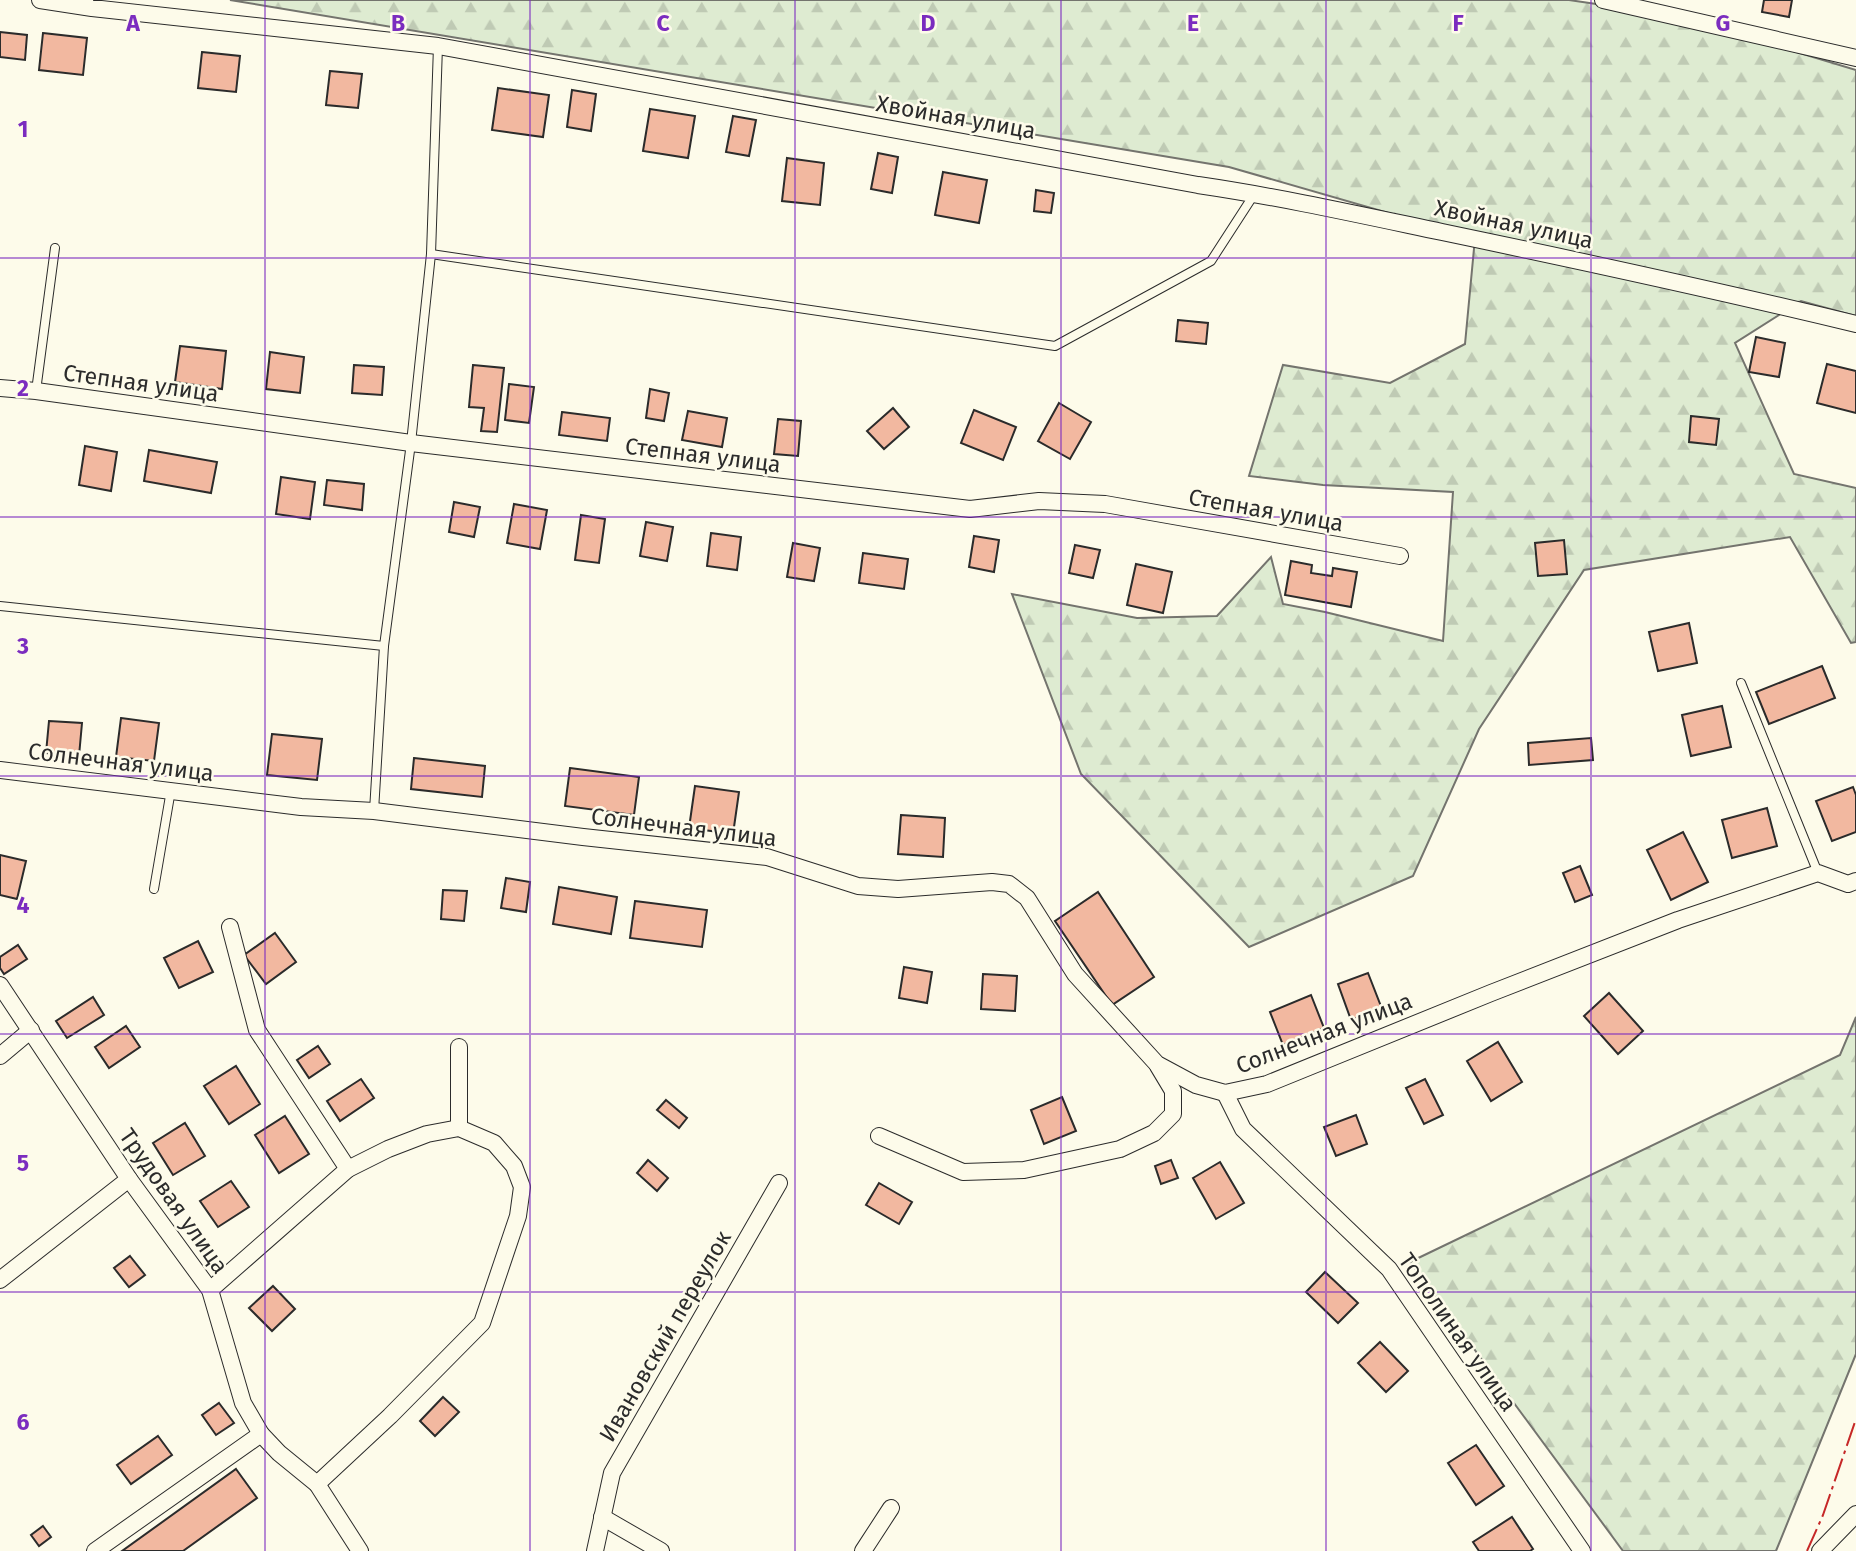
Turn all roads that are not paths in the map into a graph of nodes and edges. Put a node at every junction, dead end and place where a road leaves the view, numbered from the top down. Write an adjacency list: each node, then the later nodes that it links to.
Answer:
1 (40, 0): 3 (street, Хвойная улица)
2 (1603, 0): 4 (street)
3 (97, 4): 5 (street, Хвойная улица)
4 (1653, 5): 6 (street)
5 (438, 46): 7 (street, Хвойная улица); 9 (lane)
6 (1856, 58)
7 (1255, 193): 9 (lane); 10 (street, Хвойная улица)
8 (55, 248): 12 (lane)
9 (431, 254): 13 (lane)
10 (1856, 324)
11 (0, 388): 12 (street, Степная улица)
12 (36, 391): 13 (street, Степная улица)
13 (411, 443): 14 (street, Степная улица); 16 (lane)
14 (1400, 556)
15 (0, 606): 16 (lane)
16 (384, 646): 20 (lane)
17 (1741, 683): 21 (lane)
18 (0, 770): 19 (street, Солнечная улица)
19 (171, 790): 20 (street, Солнечная улица); 23 (lane)
20 (374, 811): 29 (street, Солнечная улица)
21 (1818, 873): 22 (street); 30 (street, Солнечная улица)
22 (1856, 881)
23 (154, 889)
24 (230, 927): 33 (street)
25 (0, 985): 26 (street, Трудовая улица)
26 (31, 1030): 28 (street); 34 (street, Трудовая улица)
27 (459, 1047): 31 (street)
28 (0, 1056)
29 (1157, 1064): 30 (street, Солнечная улица); 32 (street)
30 (1225, 1093): 48 (street, Тополиная улица)
31 (459, 1128): 33 (street); 39 (street)
32 (879, 1136)
33 (348, 1169): 37 (street)
34 (129, 1179): 36 (street); 37 (street, Трудовая улица)
35 (779, 1183): 42 (street, Ивановский переулок)
36 (0, 1280)
37 (210, 1290): 38 (street, Трудовая улица)
38 (261, 1434): 39 (street, Трудовая улица); 43 (street)
39 (317, 1484): 44 (street, Трудовая улица)
40 (891, 1508): 47 (street)
41 (1856, 1514): 49 (street)
42 (602, 1517): 45 (street, Ивановский переулок); 46 (street)
43 (95, 1551)
44 (360, 1551)
45 (595, 1551)
46 (661, 1551)
47 (863, 1551)
48 (1582, 1551)
49 (1821, 1551)

